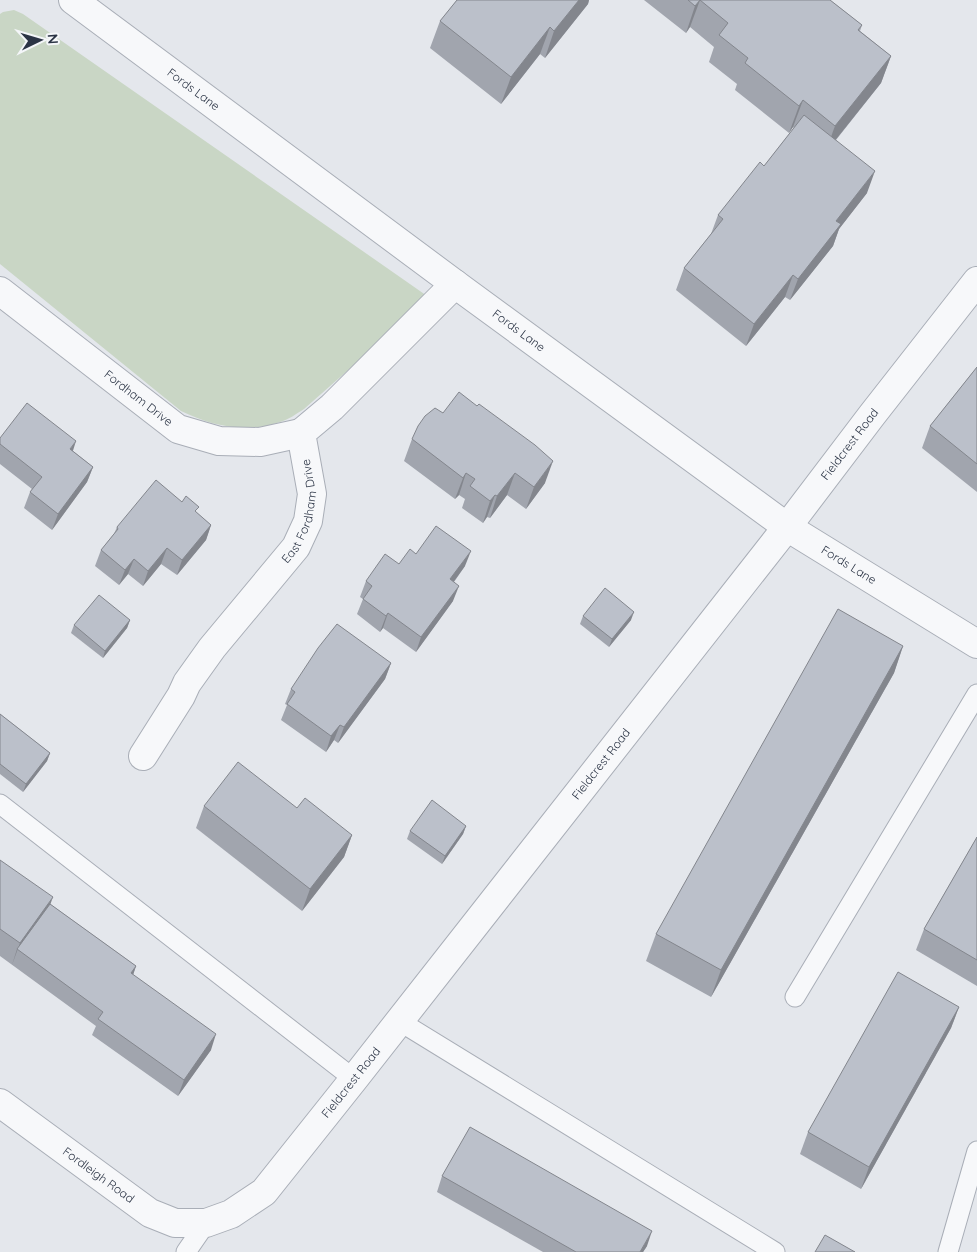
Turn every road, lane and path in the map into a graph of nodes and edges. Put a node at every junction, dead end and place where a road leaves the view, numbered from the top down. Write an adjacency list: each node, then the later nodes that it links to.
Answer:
1 (73, 0): 3 (street, Fords Lane)
2 (977, 281): 6 (street, Fieldcrest Road)
3 (455, 284): 5 (street); 6 (street, Fords Lane)
4 (0, 291): 5 (street, Fordham Drive)
5 (301, 433): 9 (street, East Fordham Drive)
6 (787, 527): 7 (street, Fords Lane); 12 (street, Fieldcrest Road)
7 (977, 644)
8 (977, 694): 11 (lane)
9 (143, 756)
10 (0, 804): 13 (lane)
11 (795, 996)
12 (399, 1021): 13 (street, Fieldcrest Road); 18 (lane)
13 (354, 1079): 16 (street, Fieldcrest Road)
14 (0, 1103): 16 (street, Fordleigh Road)
15 (977, 1151): 19 (lane)
16 (206, 1223): 17 (lane)
17 (186, 1252)
18 (775, 1252)
19 (948, 1252)

